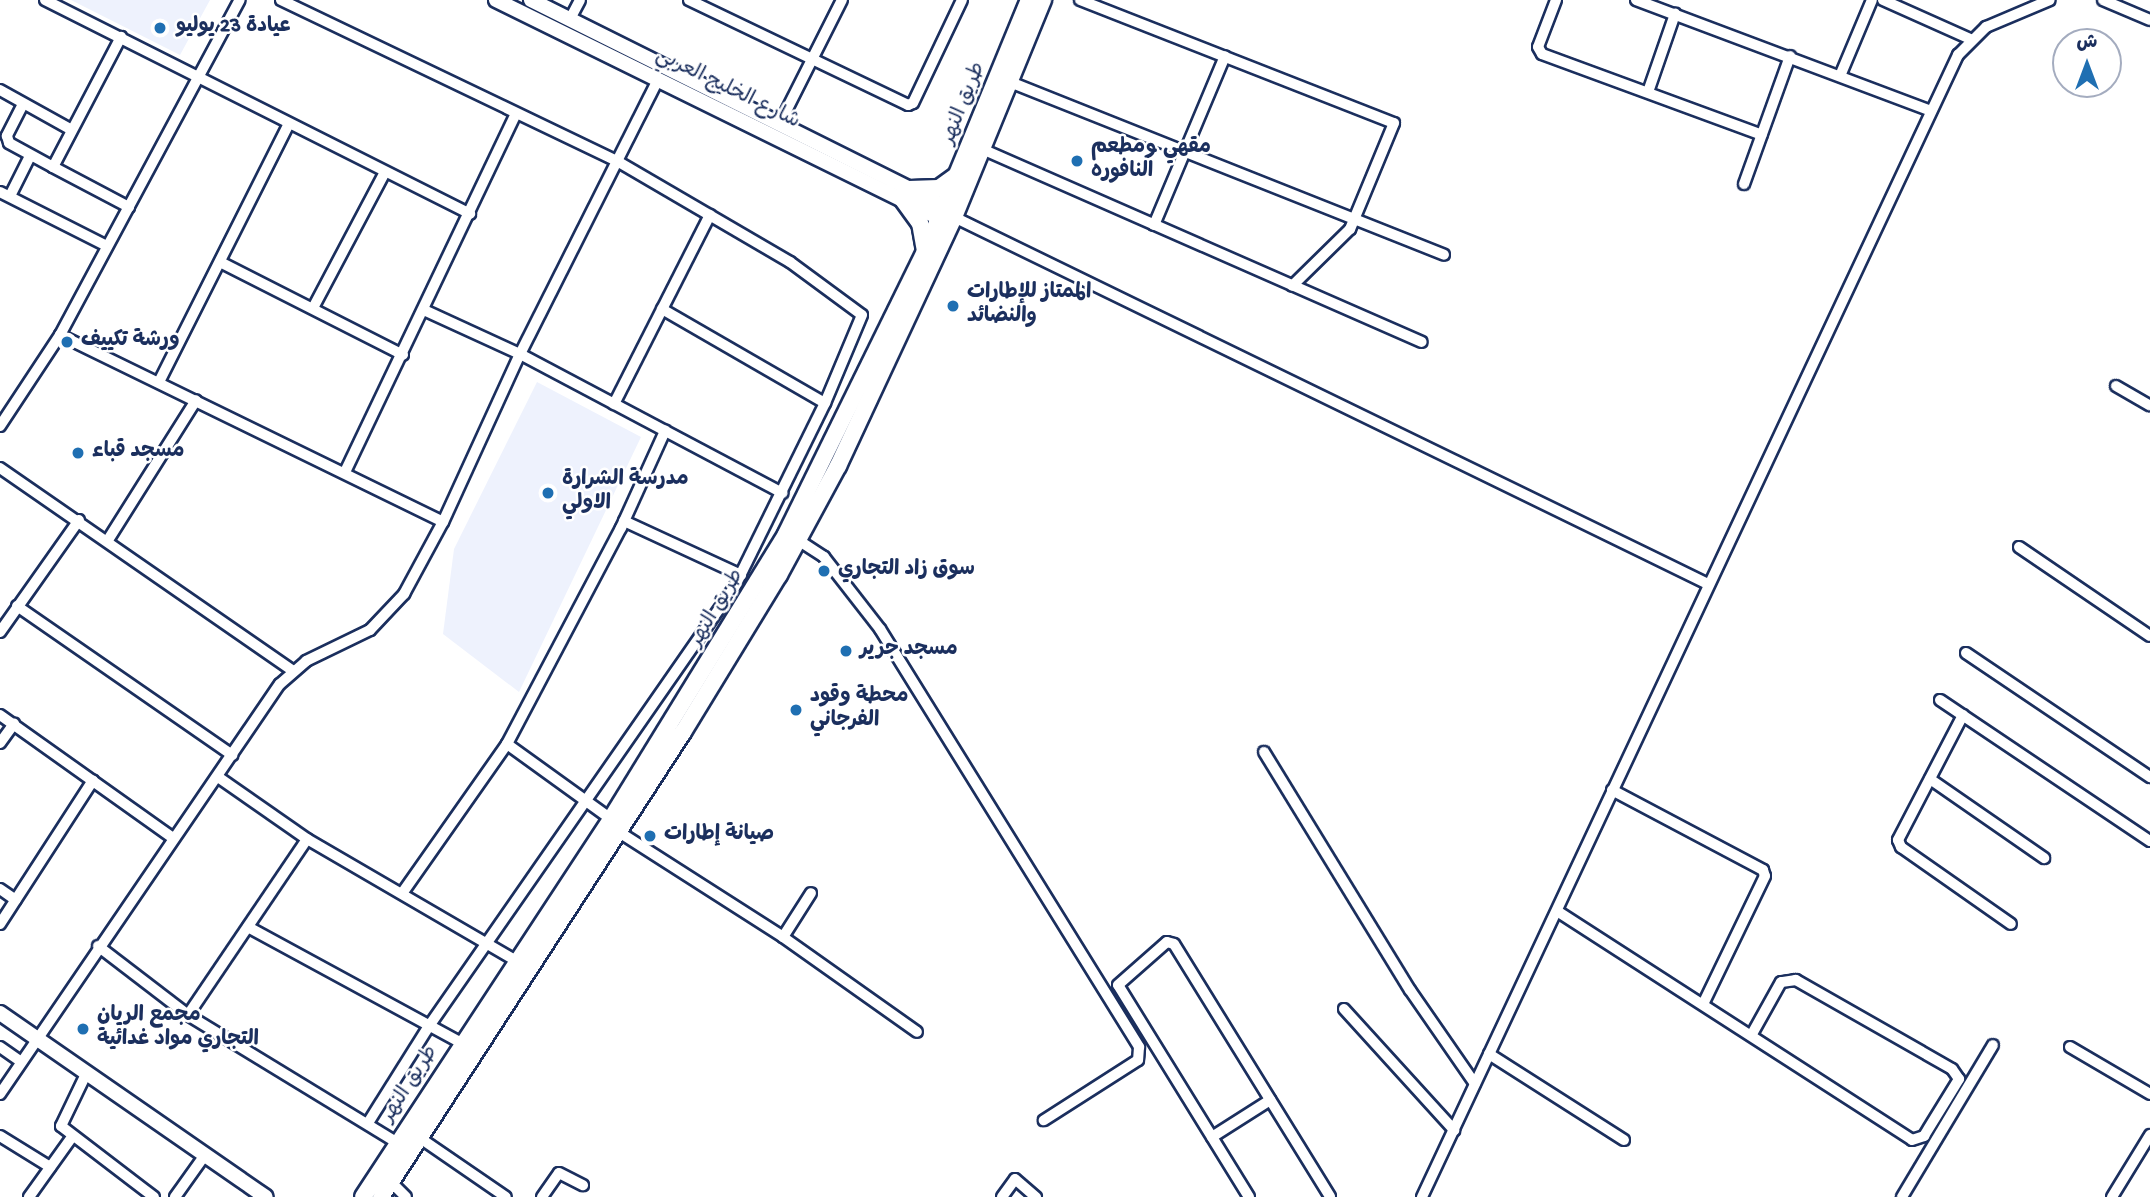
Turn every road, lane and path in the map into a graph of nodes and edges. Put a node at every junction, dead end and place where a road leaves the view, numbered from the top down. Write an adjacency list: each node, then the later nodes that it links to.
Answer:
1 (45, 0): 22 (street)
2 (240, 0): 28 (street)
3 (281, 0): 35 (street)
4 (496, 0): 29 (main road, شارع الخليج العربي)
5 (531, 0): 20 (main road, شارع الخليج العربي)
6 (580, 0): 20 (street)
7 (689, 0): 26 (street)
8 (842, 0): 26 (street)
9 (962, 0): 26 (street)
10 (1029, 0): 45 (main road, طريق النهر)
11 (1043, 0): 30 (main road, طريق النهر)
12 (1080, 0): 24 (street)
13 (1556, 0): 32 (street)
14 (1636, 0): 19 (street)
15 (1872, 0): 27 (street)
16 (1883, 0): 23 (street)
17 (2050, 0): 23 (street)
18 (2103, 0): 21 (street)
19 (1675, 13): 25 (street); 32 (street)
20 (570, 19): 37 (main road, شارع الخليج العربي)
21 (2150, 20)
22 (121, 37): 28 (street); 38 (street)
23 (1970, 39): 34 (street)
24 (1225, 56): 41 (street); 54 (street)
25 (1790, 56): 27 (street); 39 (street)
26 (811, 62): 37 (street)
27 (1840, 76): 34 (street)
28 (200, 79): 36 (street); 50 (street)
29 (657, 80): 43 (street); 49 (main road, شارع الخليج العربي)
30 (1010, 82): 40 (main road, طريق النهر); 41 (street)
31 (0, 90): 33 (street)
32 (1648, 92): 39 (street)
33 (23, 104): 38 (street); 42 (street)
34 (1931, 111): 86 (street)
35 (516, 114): 43 (street); 51 (street)
36 (289, 124): 46 (street); 59 (street)
37 (779, 125): 49 (main road, شارع الخليج العربي)
38 (72, 130): 44 (street)
39 (1762, 135): 47 (street)
40 (982, 149): 52 (main road, طريق النهر); 55 (street)
41 (1185, 150): 54 (street); 55 (street)
42 (30, 156): 44 (street); 48 (street)
43 (617, 161): 53 (street); 67 (street)
44 (53, 167): 50 (street)
45 (962, 169): 49 (main road); 52 (main road, طريق النهر)
46 (385, 172): 51 (street); 61 (street)
47 (1744, 184)
48 (5, 194): 56 (street)
49 (906, 195): 52 (main road, شارع الخليج العربي); 57 (main road)
50 (129, 207): 56 (street)
51 (470, 214): 63 (street)
52 (946, 214): 57 (main road, طريق النهر); 83 (main road, طريق النهر); 86 (street)
53 (710, 215): 62 (street); 71 (street)
54 (1356, 218): 58 (street); 60 (street)
55 (1154, 225): 60 (street)
56 (107, 246): 64 (street)
57 (925, 251): 106 (main road, طريق النهر)
58 (1444, 255)
59 (222, 263): 61 (street); 68 (street)
60 (1292, 285): 65 (street)
61 (313, 308): 66 (street)
62 (662, 309): 71 (street); 72 (street)
63 (426, 311): 66 (street); 67 (street)
64 (60, 335): 68 (street); 74 (street)
65 (1421, 342)
66 (403, 355): 77 (street)
67 (520, 355): 72 (street); 81 (street)
68 (159, 382): 70 (street)
69 (2116, 386): 73 (street)
70 (196, 400): 77 (street); 82 (street)
71 (825, 403): 78 (street)
72 (614, 404): 75 (street)
73 (2150, 406)
74 (0, 426)
75 (665, 431): 78 (street); 80 (street)
76 (0, 468): 79 (street)
77 (345, 472): 81 (street)
78 (783, 494): 85 (street)
79 (79, 520): 82 (street); 87 (street)
80 (624, 521): 85 (street); 97 (street)
81 (443, 522): 91 (street)
82 (108, 540): 91 (street)
83 (798, 540): 106 (main road, طريق النهر); 142 (street)
84 (2018, 547): 89 (street)
85 (741, 575): 105 (street)
86 (1708, 584): 104 (street)
87 (17, 606): 88 (street); 99 (street)
88 (0, 632)
89 (2150, 636)
90 (1966, 653): 101 (street)
91 (293, 671): 99 (street)
92 (1940, 700): 94 (street)
93 (0, 715): 95 (street)
94 (1963, 715): 102 (street); 109 (street)
95 (13, 724): 96 (street); 103 (street)
96 (0, 743)
97 (507, 744): 105 (street); 112 (street)
98 (1264, 752): 138 (street)
99 (232, 755): 100 (street)
100 (218, 777): 107 (street); 108 (street)
101 (2150, 777)
102 (1930, 779): 110 (street); 117 (street)
103 (93, 780): 107 (street); 114 (street)
104 (1612, 790): 115 (street); 123 (street)
105 (588, 801): 106 (street); 120 (street)
106 (615, 825): 119 (street); 122 (main road, طريق النهر); 133 (main road, طريق النهر)
107 (173, 838): 121 (street)
108 (307, 839): 112 (street); 118 (street)
109 (2150, 841)
110 (2044, 858)
111 (0, 889): 114 (street)
112 (403, 892): 120 (street)
113 (811, 893): 119 (street)
114 (16, 900): 116 (street)
115 (1556, 911): 123 (street); 135 (street)
116 (0, 924)
117 (2011, 924)
118 (248, 927): 126 (street); 127 (street)
119 (783, 937): 128 (street)
120 (487, 942): 122 (street); 127 (street)
121 (98, 946): 126 (street); 130 (street)
122 (518, 962): 133 (main road, طريق النهر)
123 (1703, 1004): 129 (street)
124 (1344, 1009): 144 (street)
125 (0, 1013): 130 (main road)
126 (188, 1015): 143 (street)
127 (429, 1026): 133 (street); 143 (street)
128 (917, 1032)
129 (1752, 1034): 129 (street)
130 (35, 1037): 136 (street); 137 (main road)
131 (1993, 1045): 170 (street)
132 (0, 1047): 136 (street)
133 (470, 1047): 148 (main road, طريق النهر); 151 (main road, طريق النهر)
134 (2070, 1047): 140 (street)
135 (1489, 1054): 138 (street); 149 (street)
136 (20, 1061): 139 (street)
137 (88, 1072): 146 (street); 152 (main road)
138 (1475, 1084): 144 (street)
139 (0, 1094)
140 (2150, 1094)
141 (1270, 1100): 147 (street); 147 (street); 168 (street)
142 (1044, 1120)
143 (368, 1123): 151 (street)
144 (1454, 1130): 169 (street)
145 (0, 1136): 153 (street)
146 (72, 1137): 153 (street); 157 (street)
147 (1212, 1137): 167 (street)
148 (420, 1138): 154 (main road, طريق النهر); 163 (street)
149 (1624, 1140)
150 (2149, 1141): 171 (street)
151 (398, 1143): 160 (main road, طريق النهر)
152 (205, 1155): 158 (street); 159 (main road)
153 (50, 1167): 156 (street)
154 (391, 1182): 161 (main road, طريق النهر); 162 (street)
155 (583, 1185): 164 (street)
156 (29, 1197)
157 (154, 1197)
158 (176, 1197)
159 (266, 1197)
160 (363, 1197)
161 (381, 1197)
162 (406, 1197)
163 (506, 1197)
164 (542, 1197)
165 (1002, 1197): 166 (street)
166 (1036, 1197)
167 (1249, 1197)
168 (1330, 1197)
169 (1422, 1197)
170 (1902, 1197)
171 (2112, 1197)

